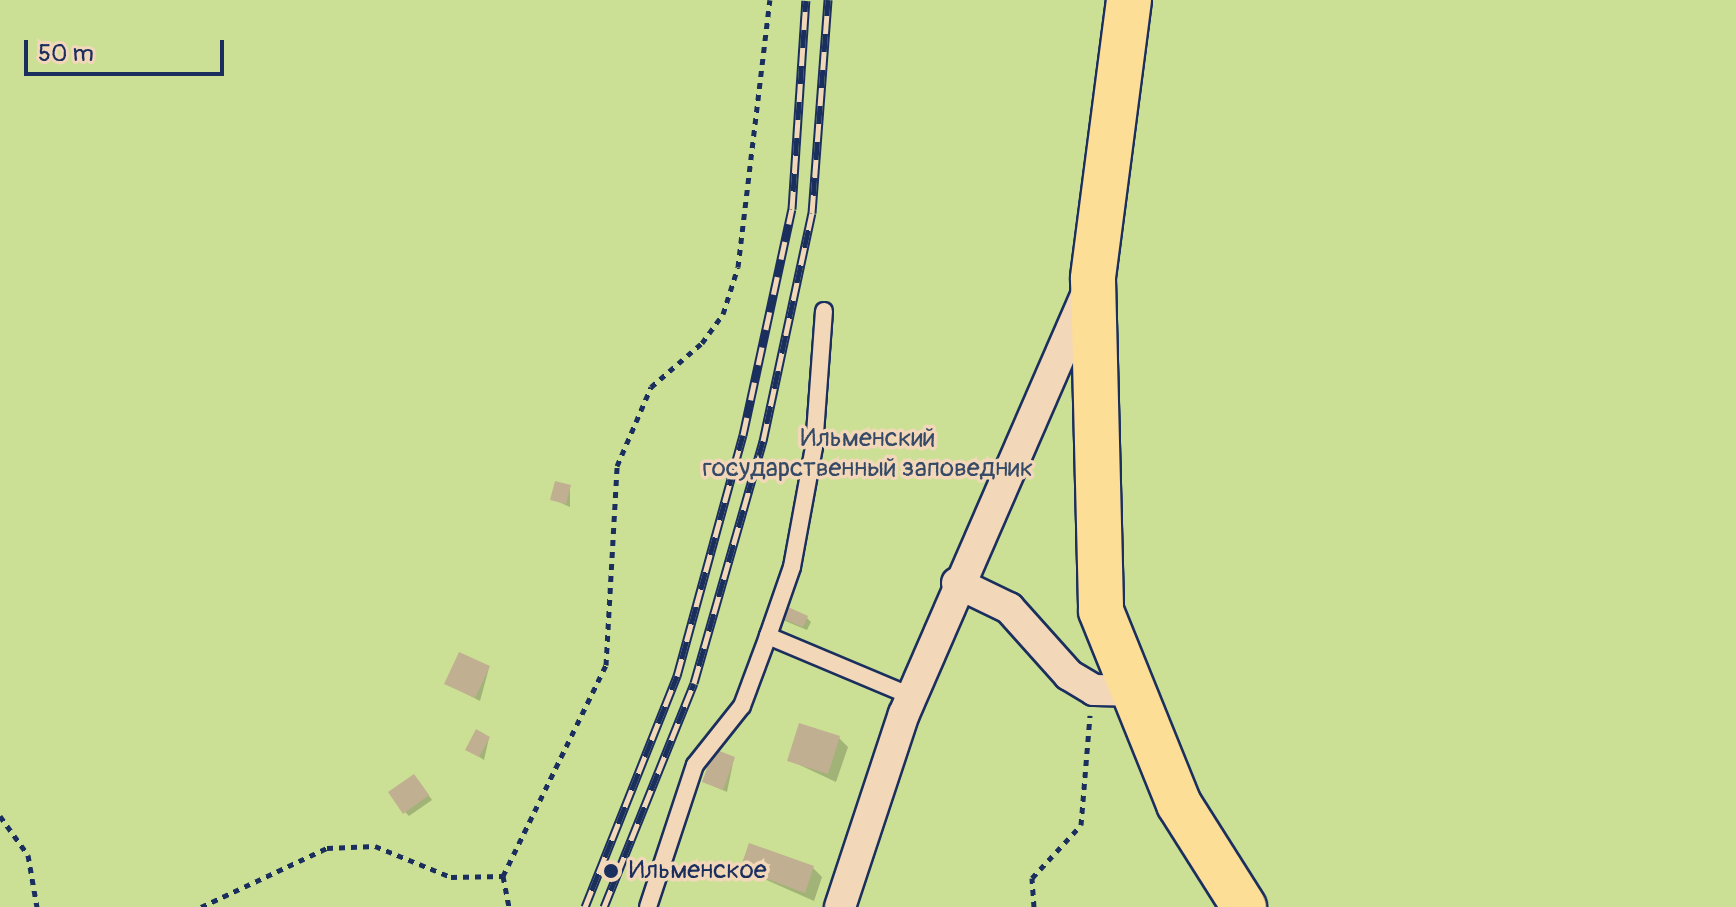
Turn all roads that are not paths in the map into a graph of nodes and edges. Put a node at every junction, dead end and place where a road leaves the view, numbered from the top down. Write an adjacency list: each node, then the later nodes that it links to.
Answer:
1 (1129, 0): 2 (main road)
2 (1093, 279): 4 (street); 6 (main road)
3 (824, 311): 5 (lane)
4 (957, 583): 6 (street); 7 (street)
5 (768, 636): 7 (lane); 8 (lane)
6 (1114, 690): 10 (main road)
7 (911, 696): 9 (street)
8 (648, 907)
9 (840, 907)
10 (1244, 907)

